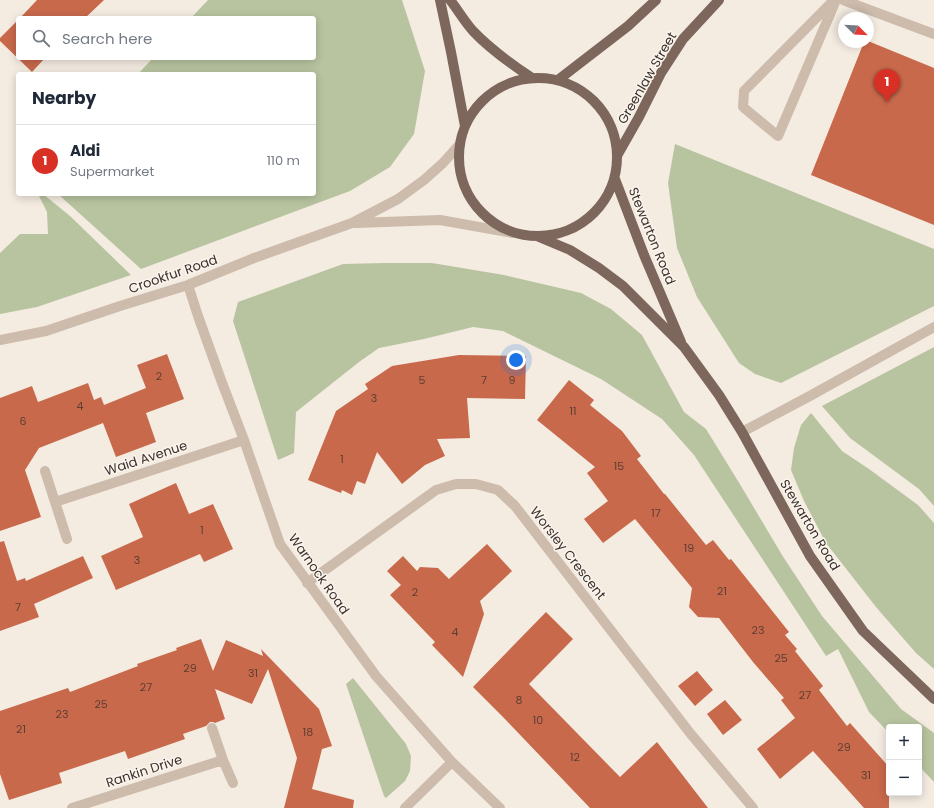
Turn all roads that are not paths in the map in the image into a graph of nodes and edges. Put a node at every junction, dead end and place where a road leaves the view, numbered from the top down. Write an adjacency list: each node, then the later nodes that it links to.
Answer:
1 (440, 0): 10 (main road)
2 (450, 0): 8 (main road)
3 (656, 0): 9 (main road)
4 (719, 0): 12 (main road, Greenlaw Street)
5 (835, 0): 5 (street)
6 (843, 0): 7 (street)
7 (934, 34)
8 (532, 78): 9 (main road); 10 (main road)
9 (558, 80): 12 (main road)
10 (465, 126): 11 (main road)
11 (460, 144): 14 (street, Crookfur Road); 15 (main road)
12 (618, 154): 13 (main road)
13 (615, 179): 16 (main road); 20 (main road, Stewarton Road)
14 (352, 223): 15 (street, Crookfur Road); 17 (street, Crookfur Road)
15 (513, 233): 16 (main road)
16 (539, 237): 20 (main road, Stewarton Road)
17 (188, 286): 19 (street, Crookfur Road); 22 (street, Warnock Road)
18 (934, 327): 21 (street)
19 (0, 340)
20 (684, 347): 21 (main road, Stewarton Road)
21 (742, 432): 27 (main road, Stewarton Road)
22 (244, 440): 24 (street, Waid Avenue); 26 (street, Warnock Road)
23 (46, 471): 24 (street)
24 (55, 502): 25 (street)
25 (67, 539)
26 (307, 583): 30 (street, Warnock Road); 35 (street, Worsley Crescent)
27 (934, 699)
28 (212, 728): 29 (street)
29 (223, 760): 31 (street); 32 (street, Rankin Drive)
30 (452, 762): 33 (street); 34 (street, Warnock Road)
31 (233, 782)
32 (72, 808)
33 (405, 808)
34 (500, 808)
35 (753, 808)

